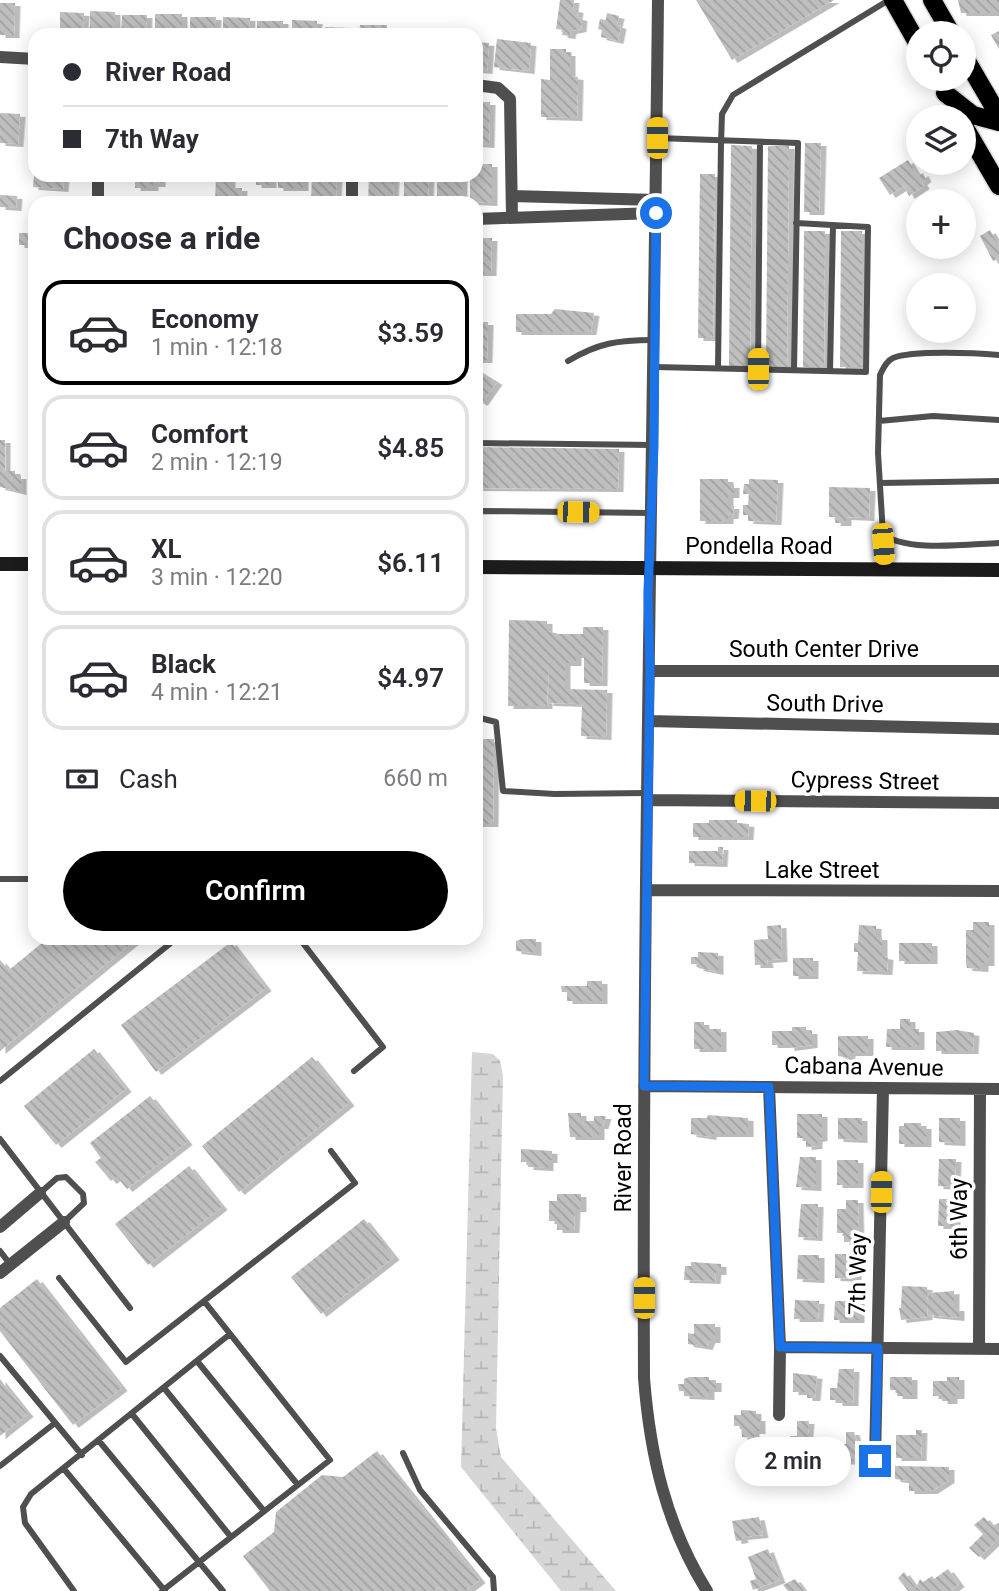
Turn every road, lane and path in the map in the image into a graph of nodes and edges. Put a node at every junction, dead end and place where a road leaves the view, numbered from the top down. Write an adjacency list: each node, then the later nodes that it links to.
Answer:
1 (658, 0): 13 (street, River Road)
2 (891, 0): 5 (main road); 14 (lane)
3 (932, 0): 4 (main road)
4 (944, 21)
5 (906, 25)
6 (0, 57): 7 (street)
7 (28, 59)
8 (976, 77): 11 (main road)
9 (483, 86): 18 (street)
10 (947, 91): 12 (main road)
11 (999, 116)
12 (999, 122)
13 (657, 138): 14 (lane); 20 (street, River Road)
14 (720, 143): 15 (lane); 30 (lane)
15 (760, 143): 24 (lane); 31 (lane)
16 (976, 147): 17 (main road)
17 (999, 186)
18 (512, 196): 19 (street); 22 (street)
19 (580, 196): 20 (street); 21 (street)
20 (656, 206): 21 (street); 26 (street, River Road)
21 (580, 216): 22 (street)
22 (512, 218): 23 (street)
23 (483, 219)
24 (796, 223): 25 (lane); 32 (lane)
25 (833, 225): 33 (lane); 33 (lane)
26 (655, 340): 28 (lane); 29 (street, River Road)
27 (999, 355): 35 (lane)
28 (568, 361)
29 (655, 367): 30 (lane); 37 (street, River Road)
30 (718, 368): 31 (lane)
31 (758, 369): 32 (lane)
32 (794, 370): 33 (lane)
33 (830, 371)
34 (999, 420): 35 (lane)
35 (879, 421): 39 (lane)
36 (483, 443): 37 (lane)
37 (654, 444): 41 (street, River Road)
38 (999, 481): 39 (lane)
39 (880, 483): 42 (lane)
40 (483, 511): 41 (lane)
41 (652, 513): 47 (street, River Road)
42 (882, 533): 43 (lane); 48 (lane)
43 (999, 543)
44 (0, 564): 45 (main road)
45 (28, 564)
46 (483, 567): 47 (main road, Pondella Road)
47 (649, 568): 48 (main road, Pondella Road); 50 (street, River Road)
48 (885, 569): 49 (main road, Pondella Road)
49 (999, 570)
50 (650, 671): 51 (street, South Center Drive); 53 (street, River Road)
51 (999, 671)
52 (483, 719): 55 (lane)
53 (649, 721): 54 (street, South Drive); 55 (street, River Road)
54 (999, 729)
55 (647, 797): 56 (street, Cypress Street); 59 (street, River Road)
56 (999, 803)
57 (0, 879): 58 (lane)
58 (28, 879)
59 (646, 890): 60 (street, Lake Street); 65 (street, River Road)
60 (999, 891)
61 (168, 945): 64 (lane)
62 (304, 945): 63 (lane)
63 (354, 1071)
64 (0, 1081)
65 (644, 1086): 66 (street, Cabana Avenue); 105 (street, River Road)
66 (769, 1087): 67 (street, Cabana Avenue); 81 (street)
67 (883, 1088): 68 (street, Cabana Avenue); 82 (street, 7th Way)
68 (980, 1089): 69 (street, Cabana Avenue); 83 (street, 6th Way)
69 (999, 1089)
70 (0, 1139): 72 (lane)
71 (331, 1151): 78 (lane)
72 (40, 1193): 73 (lane); 73 (lane); 74 (street)
73 (64, 1222): 76 (street); 79 (lane)
74 (0, 1227)
75 (0, 1251): 76 (lane)
76 (5, 1268)
77 (59, 1278): 78 (lane)
78 (204, 1301): 80 (lane)
79 (130, 1308)
80 (230, 1334): 86 (lane); 97 (lane)
81 (780, 1347): 82 (street); 89 (street)
82 (878, 1348): 83 (street); 94 (street, 7th Way)
83 (979, 1348): 84 (street)
84 (999, 1349)
85 (0, 1356): 90 (lane)
86 (197, 1361): 87 (lane); 97 (lane)
87 (164, 1388): 88 (lane); 98 (lane)
88 (132, 1414): 91 (lane); 99 (lane)
89 (779, 1415)
90 (55, 1423): 93 (lane); 95 (lane)
91 (99, 1441): 93 (lane); 100 (lane)
92 (403, 1453): 104 (lane)
93 (82, 1455): 96 (lane)
94 (875, 1461)
95 (0, 1466)
96 (64, 1469): 101 (lane); 102 (lane)
97 (298, 1485): 98 (lane)
98 (264, 1511): 99 (lane)
99 (230, 1537): 100 (lane)
100 (201, 1561): 102 (lane); 103 (lane)
101 (74, 1591)
102 (164, 1591)
103 (223, 1591)
104 (494, 1591)
105 (706, 1591)

